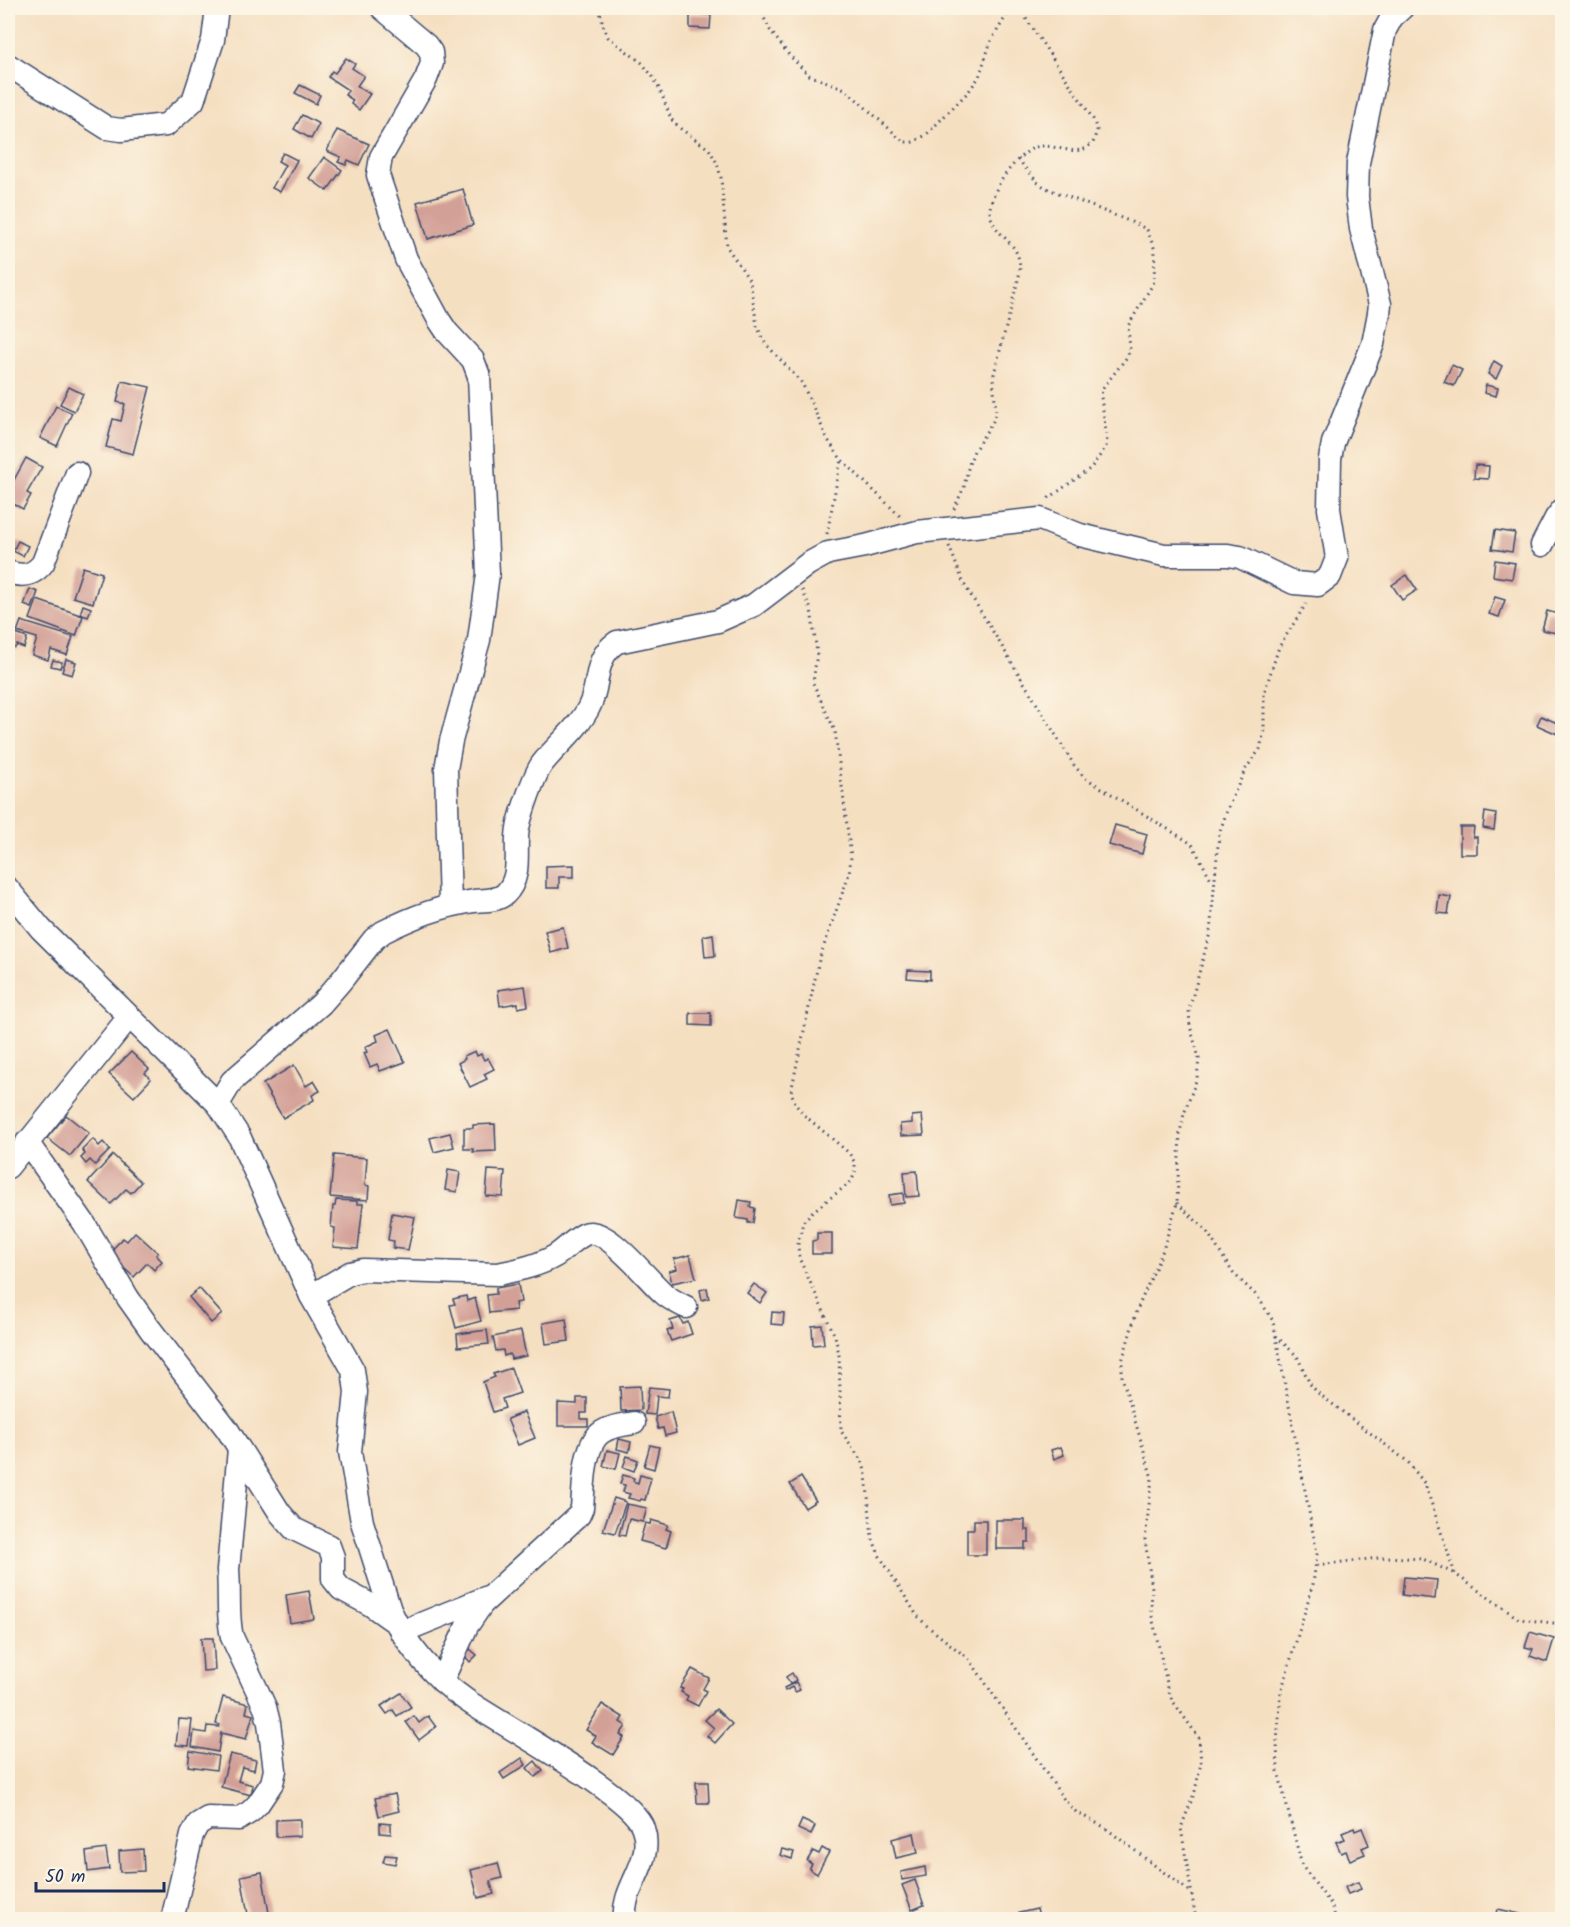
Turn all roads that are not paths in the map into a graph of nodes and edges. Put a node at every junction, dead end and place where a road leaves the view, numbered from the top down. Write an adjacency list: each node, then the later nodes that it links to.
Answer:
1 (217, 8): 4 (street)
2 (382, 8): 10 (street)
3 (1402, 8): 10 (street)
4 (8, 65)
5 (77, 473): 8 (street)
6 (1563, 510): 7 (street)
7 (1542, 545)
8 (8, 572)
9 (8, 888): 11 (street)
10 (450, 905): 12 (street)
11 (129, 1017): 12 (street); 13 (street)
12 (218, 1104): 15 (street)
13 (27, 1142): 14 (street); 18 (street)
14 (8, 1167)
15 (310, 1296): 16 (street); 20 (street)
16 (686, 1307)
17 (634, 1423): 19 (street)
18 (239, 1449): 20 (street); 22 (street)
19 (492, 1595): 20 (street); 21 (street)
20 (399, 1627): 21 (street)
21 (442, 1681): 23 (street)
22 (172, 1920)
23 (625, 1920)

